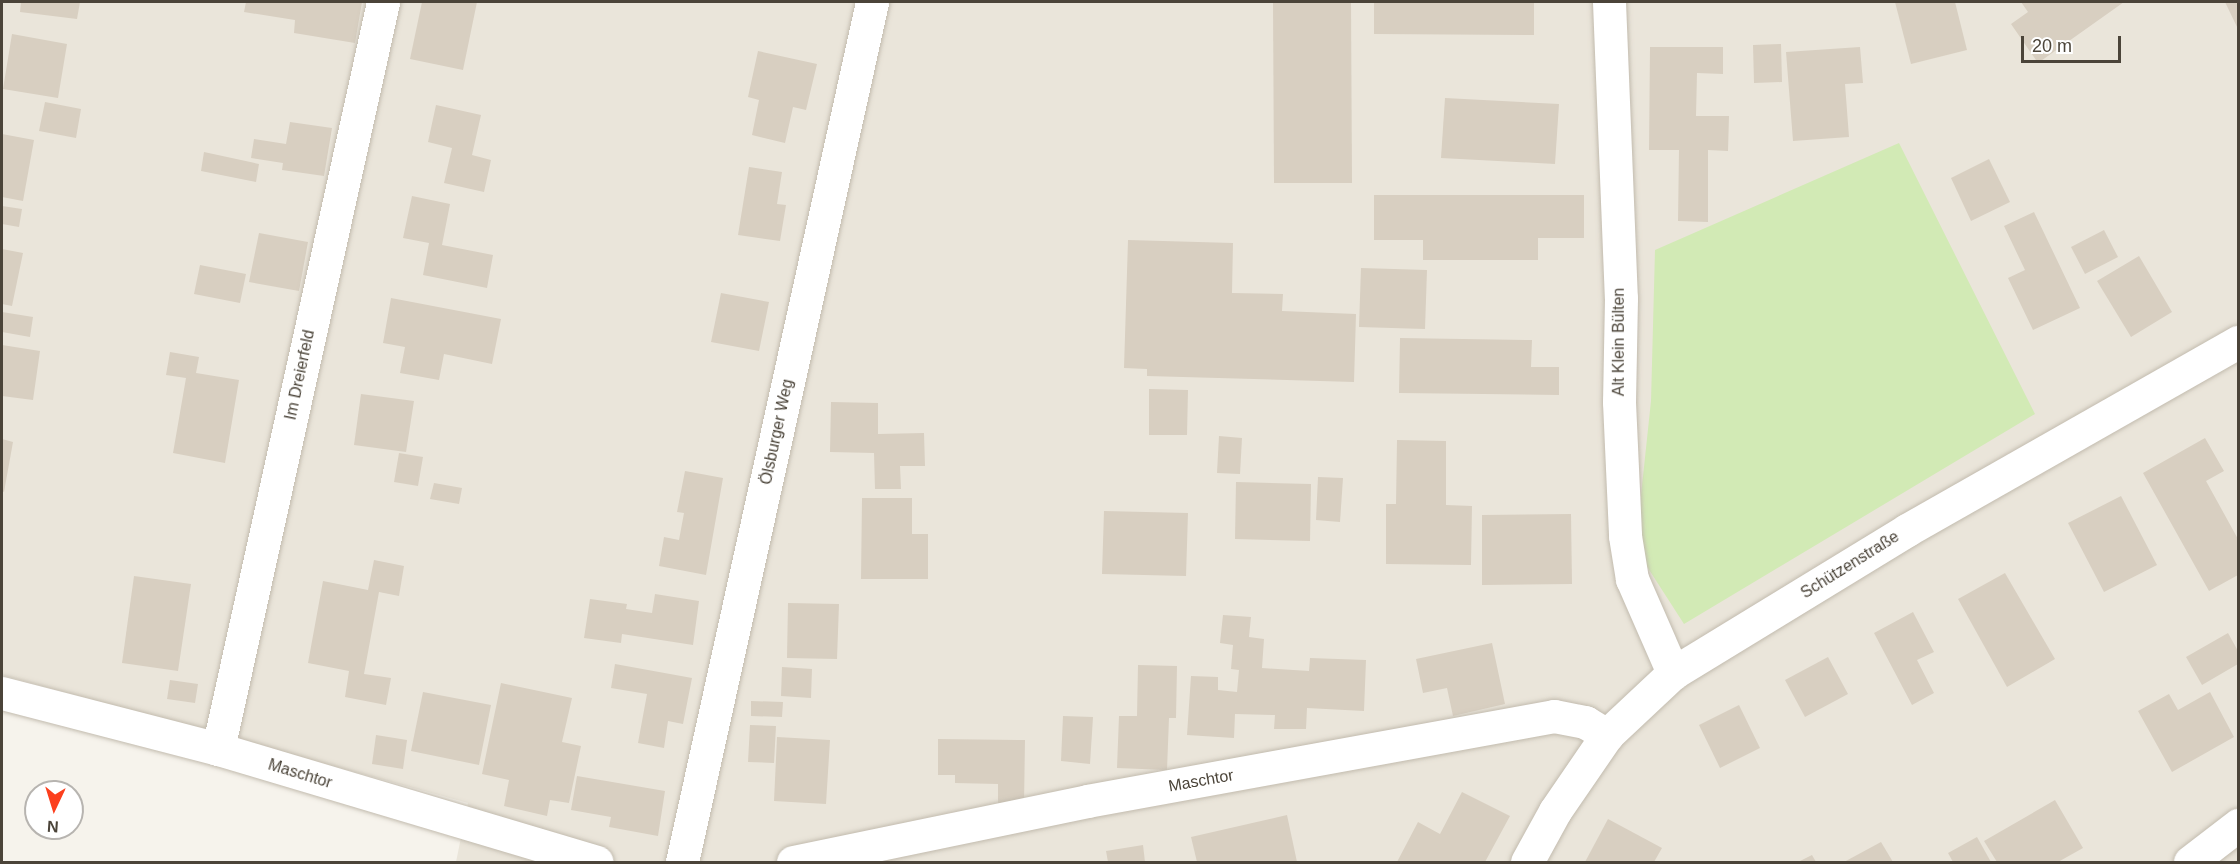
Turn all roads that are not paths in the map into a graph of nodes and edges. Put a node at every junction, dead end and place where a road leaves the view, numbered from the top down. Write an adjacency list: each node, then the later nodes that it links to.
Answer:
1 (383, 2): 8 (street, Im Dreierfeld)
2 (872, 2): 11 (street, Ölsburger Weg)
3 (1612, 2): 5 (street, Alt Klein Bülten)
4 (2238, 342): 5 (street, Schützenstraße)
5 (1673, 674): 7 (street, Schützenstraße)
6 (2, 693): 8 (street, Maschtor)
7 (1607, 735): 12 (street, Maschtor); 13 (street, Schützenstraße)
8 (218, 749): 10 (street, Maschtor)
9 (2238, 825): 14 (street)
10 (596, 862)
11 (682, 862)
12 (793, 862)
13 (1527, 862)
14 (2190, 862)

